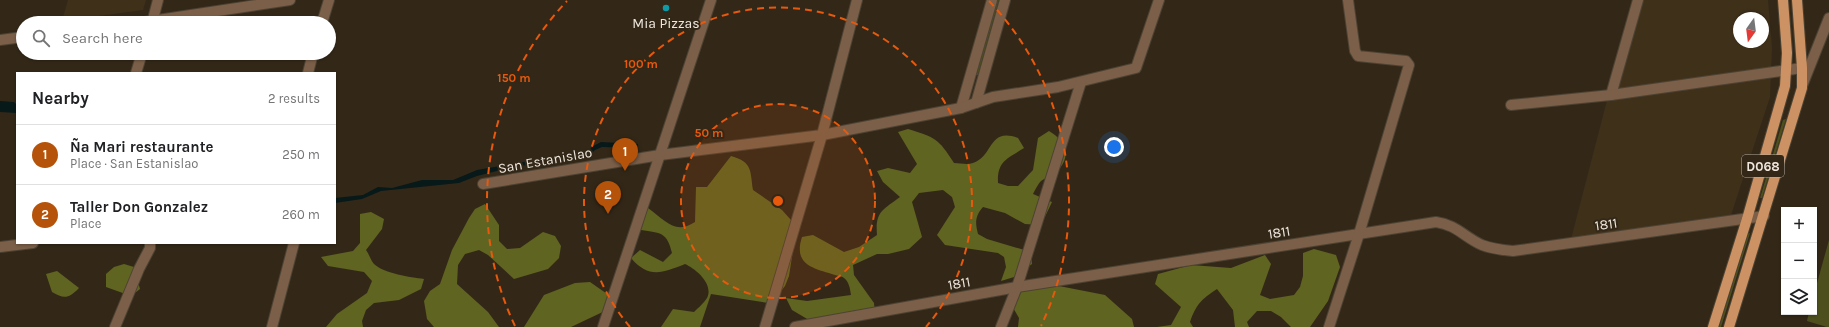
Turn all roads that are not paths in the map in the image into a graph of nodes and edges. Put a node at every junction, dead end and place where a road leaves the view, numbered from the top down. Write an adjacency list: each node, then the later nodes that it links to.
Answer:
1 (158, 0): 13 (street)
2 (290, 0): 14 (street)
3 (329, 0): 15 (street)
4 (711, 0): 32 (street)
5 (857, 0): 31 (street)
6 (992, 0): 30 (street)
7 (1005, 0): 28 (street)
8 (1159, 0): 25 (street, San Estanislao)
9 (1348, 0): 36 (street)
10 (1638, 0): 27 (street)
11 (1783, 0): 22 (main road, D068)
12 (1797, 0): 21 (main road, D068)
13 (154, 16)
14 (190, 16)
15 (324, 16)
16 (1829, 18): 26 (street)
17 (16, 38): 18 (street)
18 (0, 40)
19 (140, 60): 23 (street)
20 (311, 60): 24 (street)
21 (1802, 68): 22 (street); 26 (main road, D068)
22 (1787, 69): 27 (street); 35 (main road, D068)
23 (136, 72)
24 (308, 72)
25 (1081, 82): 28 (street, San Estanislao); 41 (street)
26 (1802, 88): 34 (main road, D068)
27 (1611, 95): 29 (street)
28 (976, 103): 30 (street, San Estanislao)
29 (1511, 105)
30 (961, 108): 31 (street, San Estanislao)
31 (822, 135): 32 (street, San Estanislao); 46 (street)
32 (660, 155): 33 (street, San Estanislao); 45 (street)
33 (483, 184)
34 (1764, 216): 35 (street, 1811); 51 (main road, D068)
35 (1747, 219): 36 (street, 1811); 50 (main road, D068)
36 (1359, 234): 41 (street, 1811); 49 (street)
37 (25, 244): 40 (street)
38 (150, 244): 43 (street)
39 (294, 244): 44 (street)
40 (0, 247)
41 (1017, 287): 42 (street, 1811); 48 (street)
42 (842, 323): 47 (street, 1811)
43 (115, 327)
44 (272, 327)
45 (603, 327)
46 (765, 327)
47 (794, 327)
48 (1001, 327)
49 (1329, 327)
50 (1713, 327)
51 (1729, 327)

